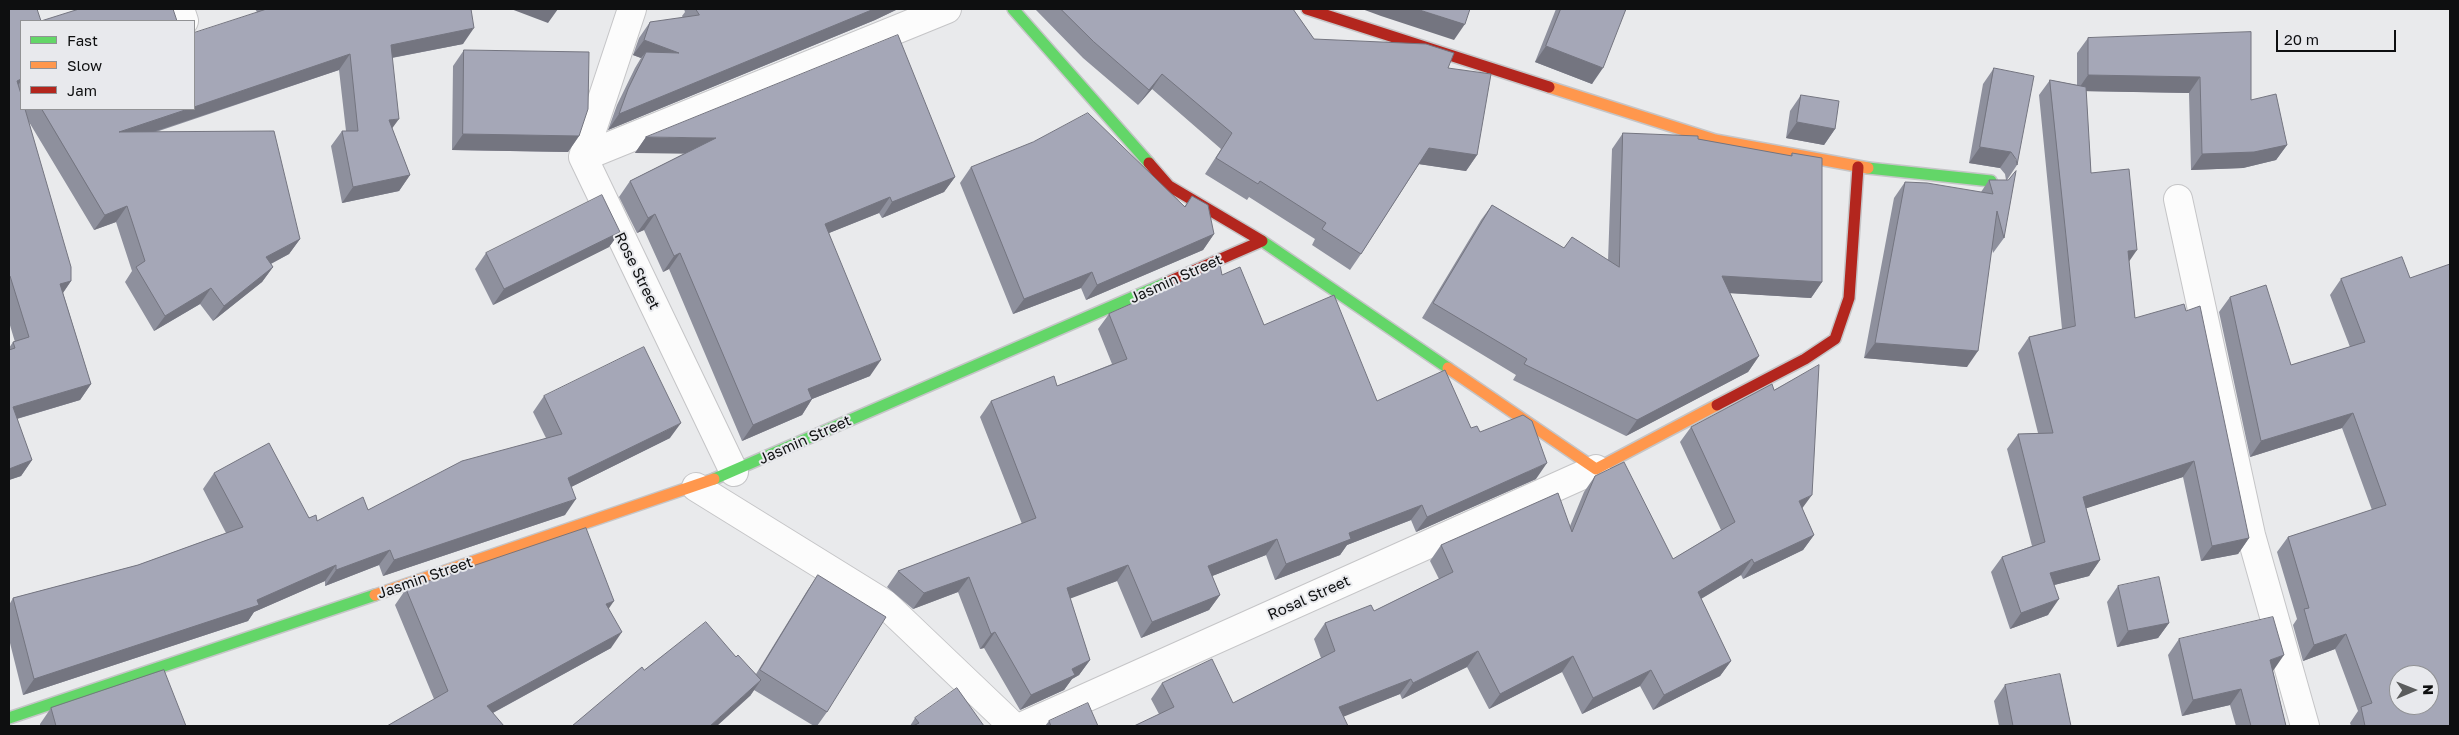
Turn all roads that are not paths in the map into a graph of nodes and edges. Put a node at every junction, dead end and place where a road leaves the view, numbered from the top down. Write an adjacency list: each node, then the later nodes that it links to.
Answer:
1 (632, 9): 5 (street)
2 (947, 9): 5 (street)
3 (1013, 9): 9 (street)
4 (1307, 9): 6 (street)
5 (583, 157): 11 (street, Rose Street)
6 (1858, 167): 7 (street); 10 (street)
7 (1991, 181)
8 (2178, 199): 16 (street)
9 (1262, 241): 10 (street); 11 (street, Jasmin Street)
10 (1596, 469): 15 (street, Rosal Street)
11 (734, 472): 12 (street, Jasmin Street)
12 (696, 487): 13 (street, Jasmin Street); 14 (street)
13 (9, 718)
14 (1013, 726)
15 (1023, 726)
16 (2305, 726)

